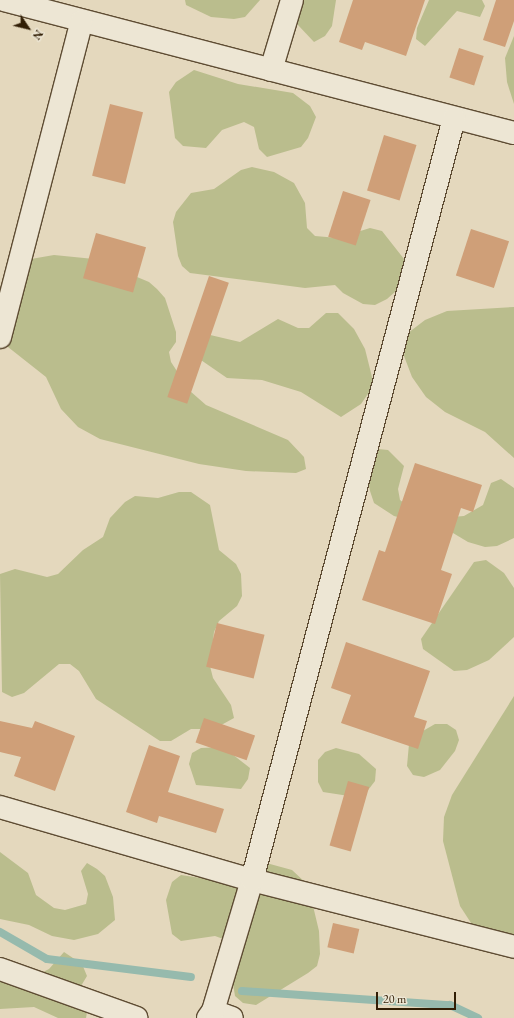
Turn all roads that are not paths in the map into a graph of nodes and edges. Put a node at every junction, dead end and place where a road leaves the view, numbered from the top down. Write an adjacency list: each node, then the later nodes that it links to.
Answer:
1 (4, 0): 3 (street)
2 (292, 0): 4 (street)
3 (82, 21): 4 (street); 7 (street)
4 (271, 70): 5 (street)
5 (454, 118): 6 (street); 9 (street)
6 (514, 133)
7 (0, 338)
8 (0, 807): 9 (street)
9 (252, 880): 10 (street); 12 (street)
10 (514, 947)
11 (0, 969): 13 (street)
12 (218, 1016)
13 (137, 1018)

